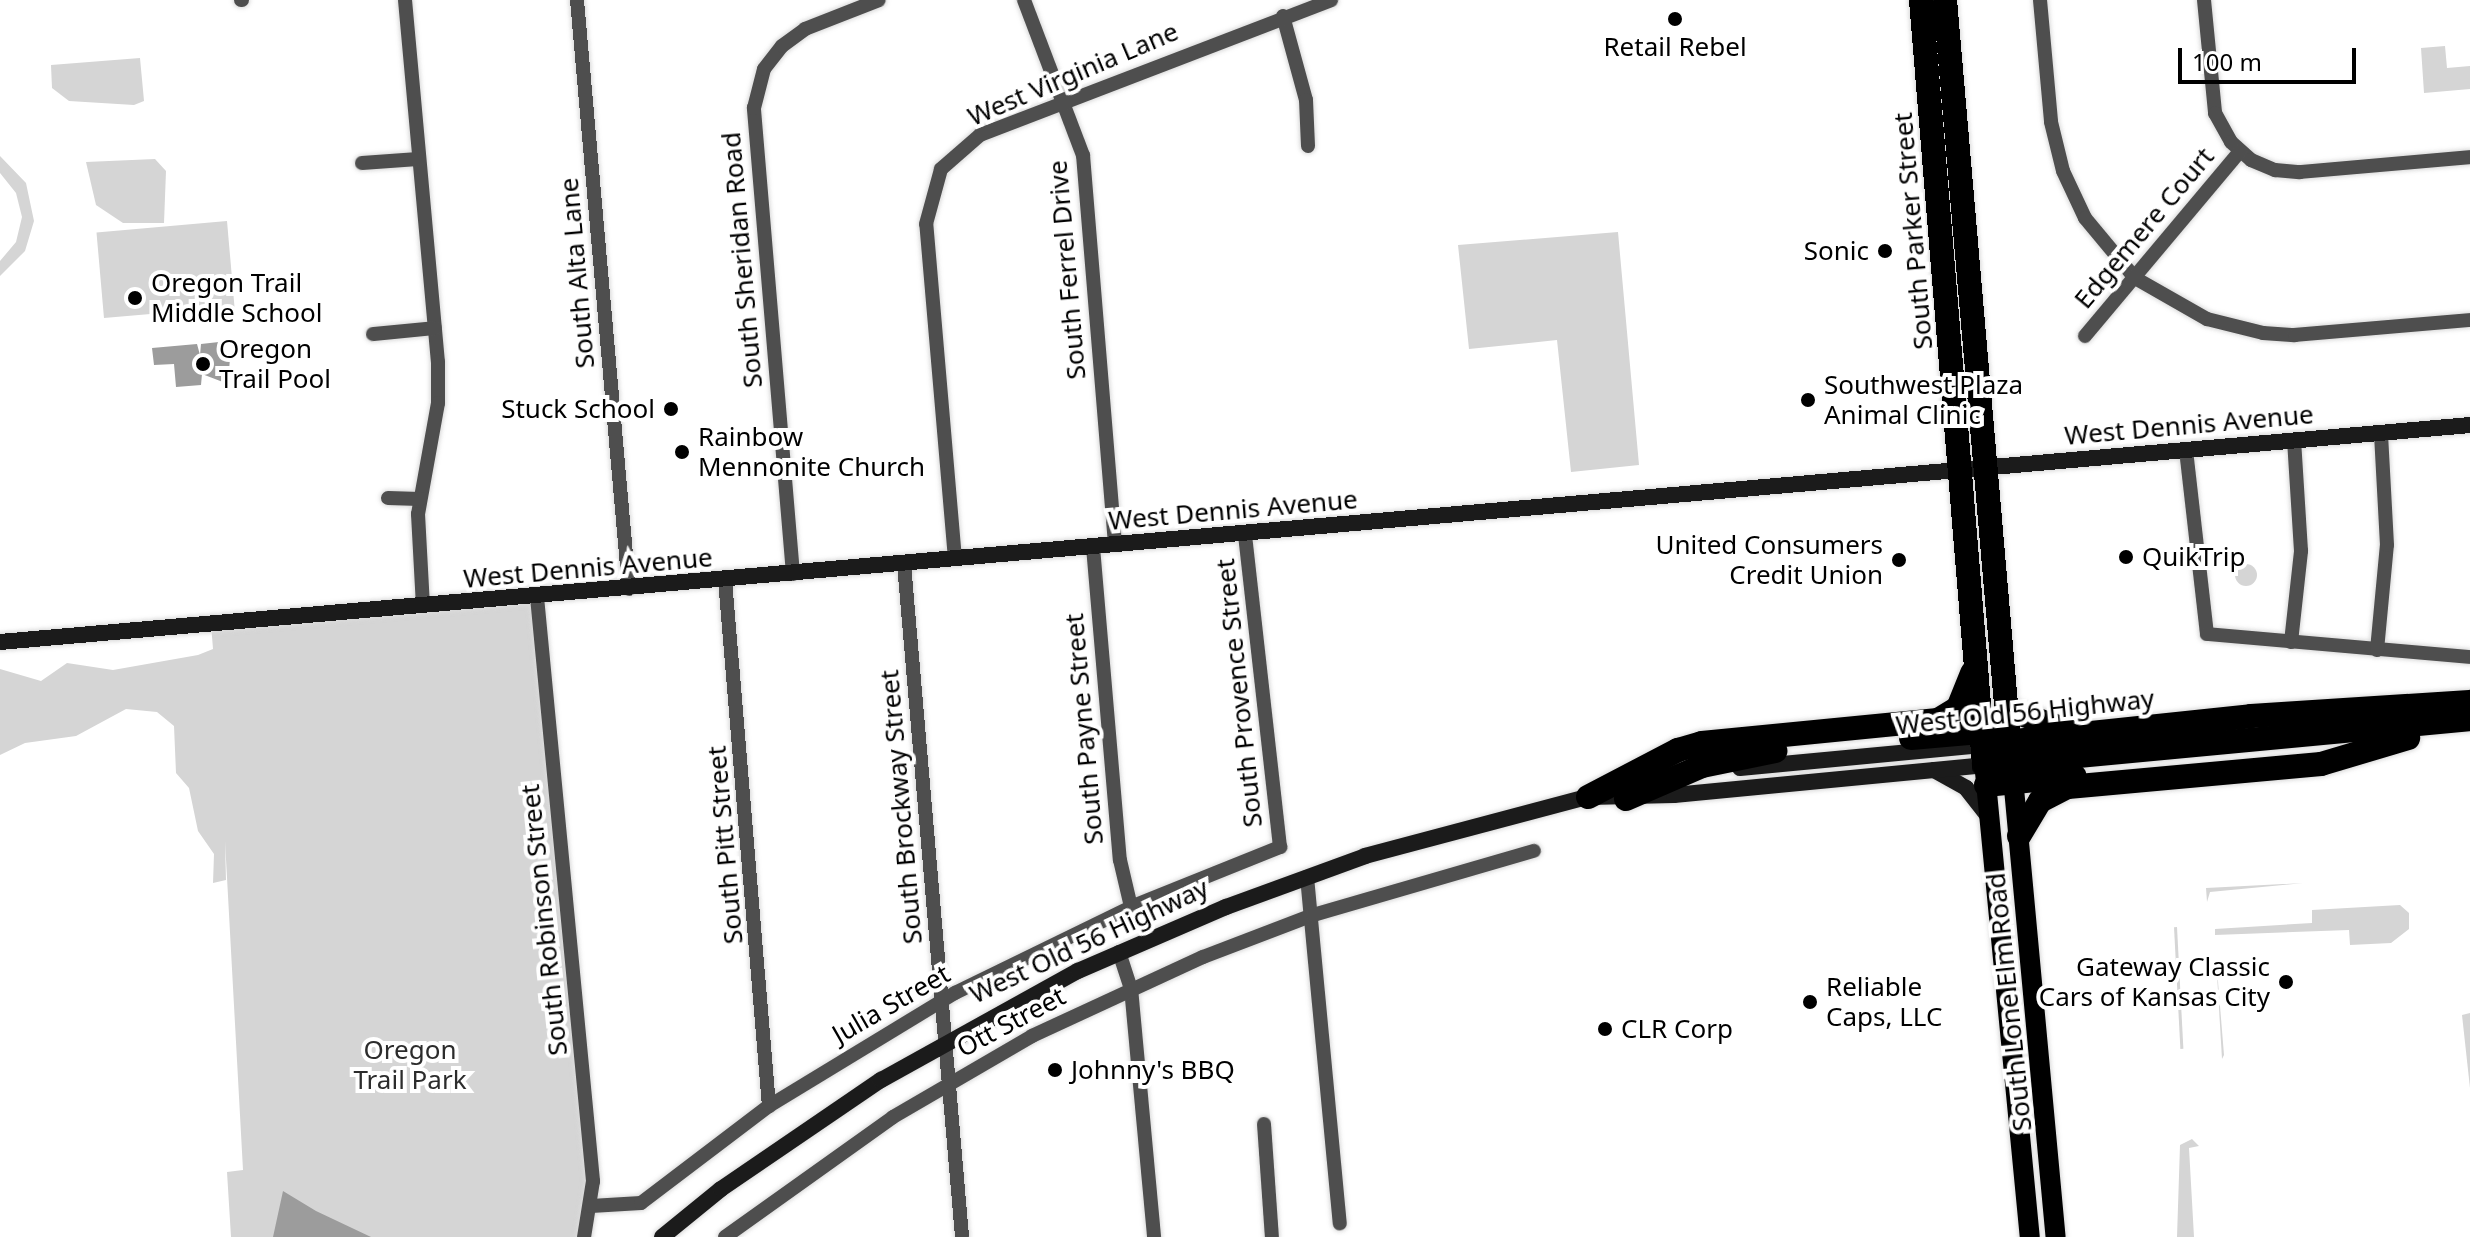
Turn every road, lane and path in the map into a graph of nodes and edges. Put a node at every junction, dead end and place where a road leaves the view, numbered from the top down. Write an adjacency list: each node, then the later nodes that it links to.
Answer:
1 (405, 0): 15 (street)
2 (577, 0): 37 (street, South Alta Lane)
3 (879, 0): 35 (street, South Sheridan Road)
4 (1024, 0): 11 (street, South Ferrel Drive)
5 (1331, 0): 10 (street, West Virginia Lane)
6 (1921, 0): 27 (highway, South Parker Street)
7 (1945, 0): 26 (highway, South Parker Street)
8 (2040, 0): 17 (street)
9 (2204, 0): 13 (street)
10 (1283, 16): 11 (street, West Virginia Lane); 12 (street)
11 (1064, 101): 31 (street, South Ferrel Drive); 33 (street, West Virginia Lane)
12 (1308, 146)
13 (2240, 151): 14 (street); 17 (street, Edgemere Court)
14 (2470, 157)
15 (418, 159): 16 (street); 19 (street)
16 (362, 163)
17 (2135, 278): 18 (street); 21 (street, Edgemere Court)
18 (2470, 320)
19 (435, 328): 20 (street); 29 (street)
20 (373, 334)
21 (2085, 336)
22 (2470, 425): 23 (street, West Dennis Avenue)
23 (2381, 433): 24 (street, West Dennis Avenue); 42 (street)
24 (2294, 440): 25 (street, West Dennis Avenue); 41 (street)
25 (2186, 450): 26 (street, West Dennis Avenue); 41 (street)
26 (1986, 467): 27 (street, West Dennis Avenue); 47 (highway, South Parker Street)
27 (1960, 468): 30 (street, West Dennis Avenue); 44 (highway, South Parker Street)
28 (388, 498): 29 (street)
29 (420, 499): 39 (street)
30 (1245, 533): 31 (street, West Dennis Avenue); 60 (street, South Provence Street)
31 (1115, 545): 32 (street, West Dennis Avenue)
32 (1093, 547): 33 (street, West Dennis Avenue); 63 (street, South Payne Street)
33 (955, 559): 34 (street, West Dennis Avenue)
34 (904, 564): 35 (street, West Dennis Avenue); 67 (street, South Brockway Street)
35 (793, 574): 36 (street, West Dennis Avenue)
36 (725, 580): 37 (street, West Dennis Avenue); 70 (street, South Pitt Street)
37 (629, 589): 38 (street, West Dennis Avenue)
38 (537, 597): 39 (street, West Dennis Avenue); 72 (street, South Robinson Street)
39 (423, 606): 40 (street, West Dennis Avenue)
40 (0, 642)
41 (2291, 642): 42 (street)
42 (2377, 650): 43 (street)
43 (2470, 657)
44 (1974, 667): 52 (highway, South Parker Street); 56 (highway)
45 (2470, 702): 46 (highway, West Old 56 Highway)
46 (2413, 705): 50 (highway); 51 (highway, West Old 56 Highway)
47 (2009, 710): 51 (highway); 52 (highway); 53 (highway, South Parker Street)
48 (2470, 719): 50 (highway, West Old 56 Highway)
49 (2470, 728): 59 (highway)
50 (2376, 729): 53 (highway, West Old 56 Highway)
51 (2082, 734): 53 (highway, West Old 56 Highway)
52 (1983, 756): 53 (highway, West Old 56 Highway); 53 (highway); 54 (street, West Old 56 Highway); 55 (highway); 58 (main road, South Lone Elm Road)
53 (2011, 762): 59 (main road, South Lone Elm Road)
54 (1932, 769): 57 (street, West Old 56 Highway); 58 (street)
55 (1664, 781): 56 (street, West Old 56 Highway); 57 (highway)
56 (1588, 797): 57 (street, West Old 56 Highway); 62 (street, West Old 56 Highway)
57 (1626, 799)
58 (1989, 819): 80 (main road, South Lone Elm Road)
59 (2019, 836): 81 (main road, South Lone Elm Road)
60 (1280, 847): 63 (street, Julia Street)
61 (1534, 851): 64 (street, Ott Street)
62 (1307, 877): 64 (street); 65 (street, West Old 56 Highway)
63 (1131, 907): 67 (street, Julia Street)
64 (1313, 915): 66 (street, Ott Street); 73 (street)
65 (1119, 952): 66 (street); 68 (street, West Old 56 Highway)
66 (1131, 988): 69 (street, Ott Street); 78 (street)
67 (941, 1002): 68 (street, South Brockway Street); 70 (street, Julia Street)
68 (948, 1040): 69 (street, South Brockway Street); 75 (street, West Old 56 Highway)
69 (951, 1080): 76 (street, Ott Street); 77 (street, South Brockway Street)
70 (769, 1106): 72 (street, Julia Street)
71 (1264, 1124): 79 (street)
72 (591, 1206): 74 (street, South Robinson Street)
73 (1340, 1223)
74 (584, 1237)
75 (662, 1237)
76 (725, 1237)
77 (962, 1237)
78 (1154, 1237)
79 (1272, 1237)
80 (2030, 1237)
81 (2056, 1237)

